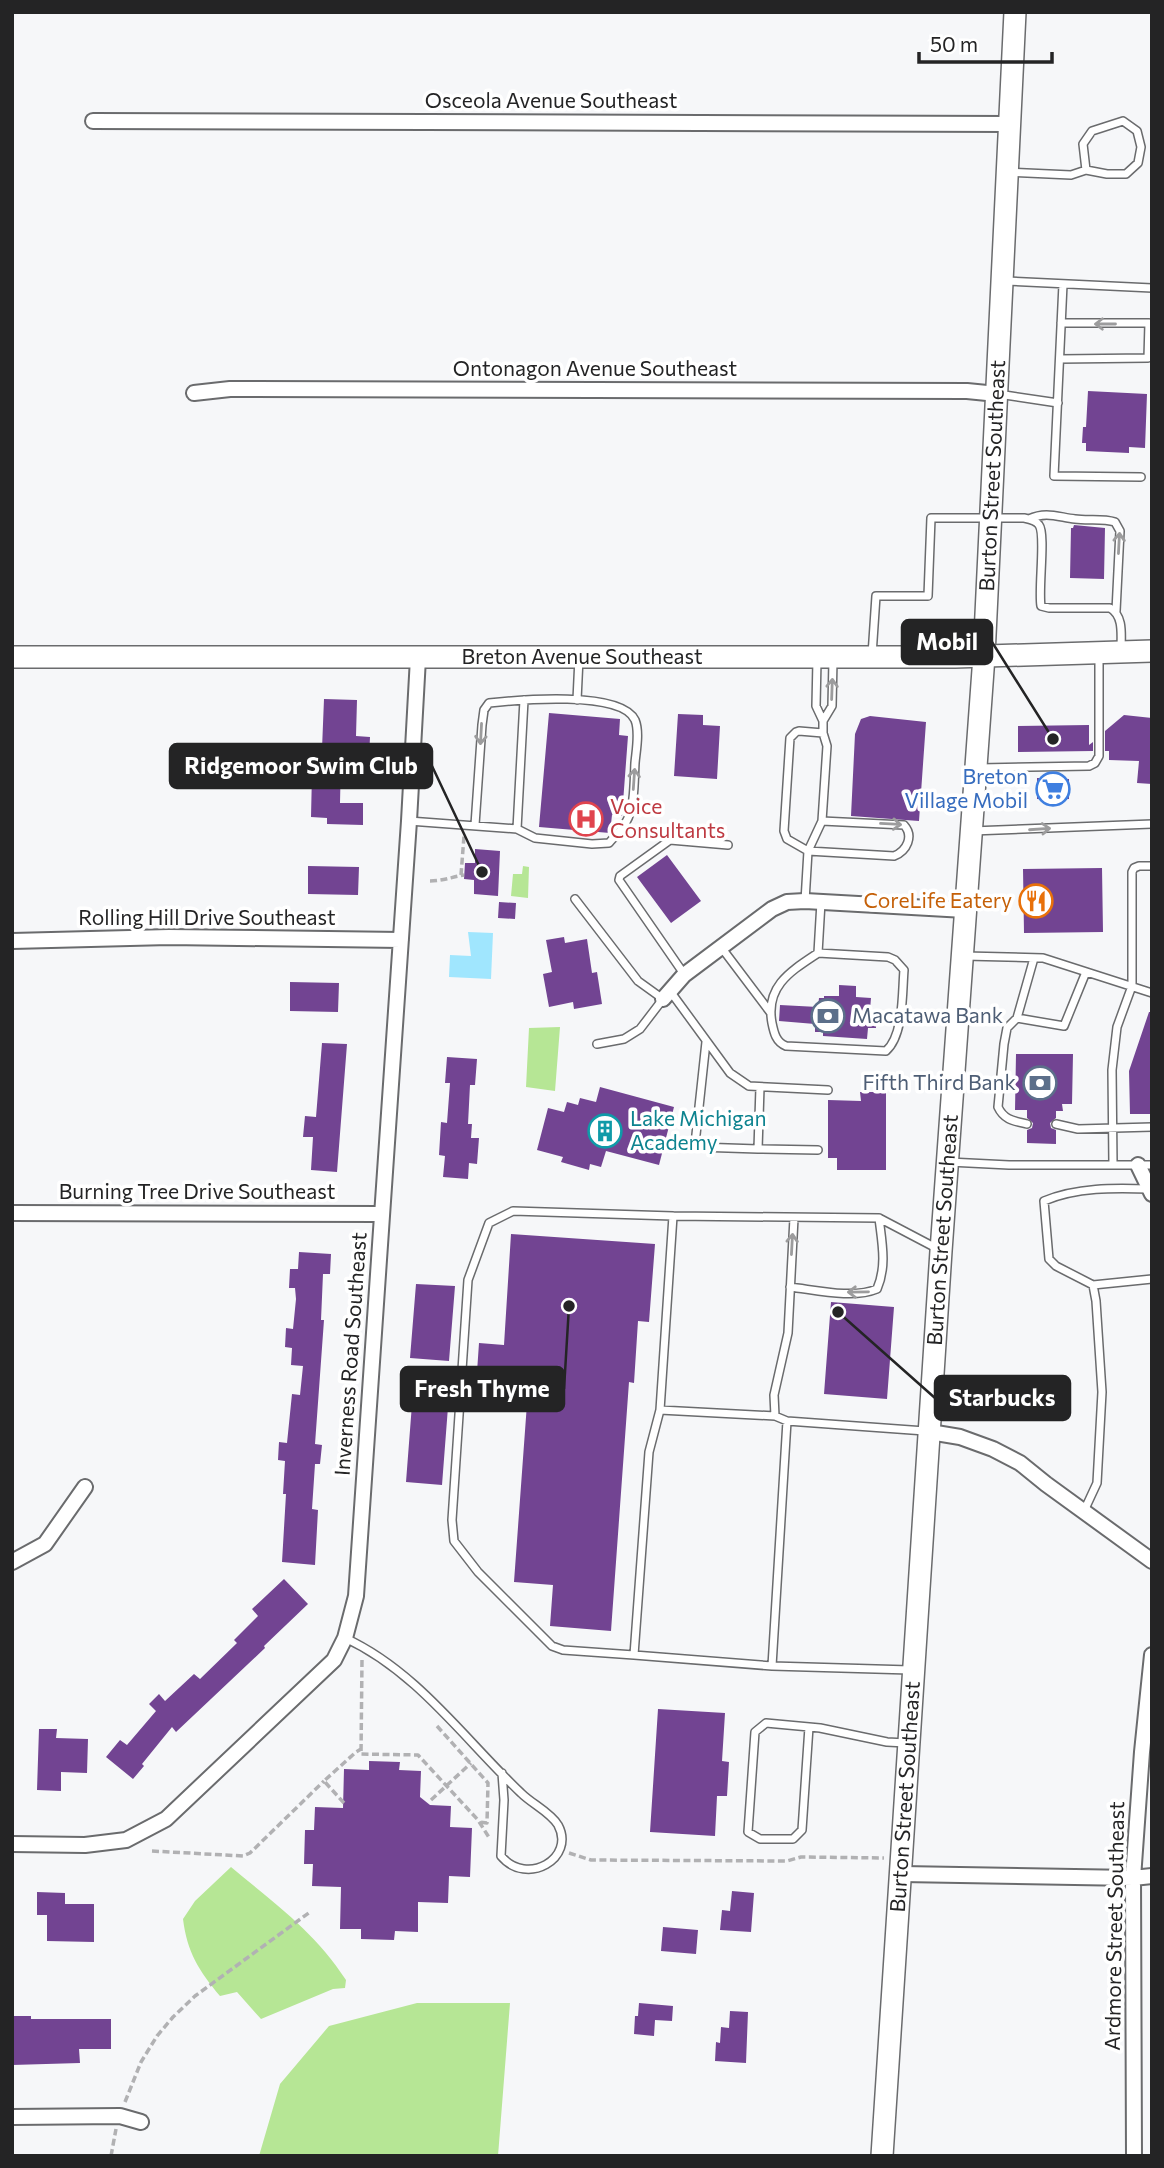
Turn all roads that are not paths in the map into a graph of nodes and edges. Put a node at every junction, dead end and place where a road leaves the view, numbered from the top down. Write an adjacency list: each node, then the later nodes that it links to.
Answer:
1 (1015, 12): 3 (main road, Burton Street Southeast)
2 (93, 121): 3 (street, Osceola Avenue Southeast)
3 (1010, 124): 5 (main road, Burton Street Southeast)
4 (1086, 170): 4 (lane); 5 (lane)
5 (1007, 172): 6 (main road, Burton Street Southeast)
6 (1002, 281): 7 (lane); 12 (main road, Burton Street Southeast)
7 (1063, 284): 8 (lane); 9 (lane)
8 (1152, 288)
9 (1061, 323): 10 (lane); 10 (lane, one-way to 9)
10 (1059, 359): 13 (lane)
11 (194, 393): 12 (street, Ontonagon Avenue Southeast)
12 (997, 394): 13 (lane); 15 (main road, Burton Street Southeast)
13 (1058, 403): 14 (lane)
14 (1141, 477)
15 (990, 518): 16 (lane); 23 (lane); 24 (main road, Burton Street Southeast)
16 (1029, 519): 17 (lane); 17 (lane, one-way to 16)
17 (1116, 611): 19 (lane)
18 (1152, 651): 19 (main road, Breton Avenue Southeast)
19 (1121, 652): 20 (main road, Breton Avenue Southeast)
20 (1099, 653): 24 (main road, Breton Avenue Southeast); 31 (lane)
21 (580, 656): 22 (main road, Breton Avenue Southeast); 26 (main road, Breton Avenue Southeast); 28 (lane)
22 (825, 656): 23 (main road, Breton Avenue Southeast); 29 (lane); 29 (lane, one-way to 22)
23 (872, 656): 24 (main road, Breton Avenue Southeast)
24 (984, 656): 31 (main road, Burton Street Southeast)
25 (12, 657): 26 (main road, Breton Avenue Southeast)
26 (418, 658): 32 (street, Inverness Road Southeast)
27 (524, 700): 28 (lane); 35 (lane, one-way to 35); 36 (lane)
28 (577, 700): 36 (lane, one-way to 28)
29 (823, 721): 30 (lane)
30 (823, 733): 33 (lane); 39 (lane)
31 (975, 768): 37 (main road, Burton Street Southeast)
32 (409, 821): 35 (lane); 45 (street, Inverness Road Southeast)
33 (822, 821): 39 (lane); 39 (lane, one-way to 39)
34 (1152, 824): 37 (lane, one-way to 34)
35 (475, 825): 36 (lane)
36 (517, 829)
37 (972, 831): 44 (main road, Burton Street Southeast)
38 (728, 845): 52 (lane)
39 (808, 851): 42 (lane)
40 (1152, 866): 53 (lane)
41 (575, 899): 55 (lane)
42 (805, 901): 43 (street); 47 (street)
43 (821, 902): 44 (street); 48 (lane)
44 (965, 910): 49 (main road, Burton Street Southeast)
45 (401, 940): 46 (street, Rolling Hill Drive Southeast); 73 (street, Inverness Road Southeast)
46 (12, 941)
47 (721, 947): 52 (street); 56 (lane)
48 (818, 953): 56 (lane); 56 (lane)
49 (962, 956): 50 (lane); 68 (main road, Burton Street Southeast)
50 (1034, 958): 51 (lane); 57 (lane)
51 (1086, 972): 53 (lane); 57 (lane)
52 (684, 975): 55 (street)
53 (1132, 986): 54 (lane); 65 (lane)
54 (1152, 993)
55 (666, 995): 58 (lane); 59 (lane)
56 (770, 1012)
57 (1017, 1018): 62 (lane)
58 (706, 1041): 60 (lane); 66 (lane)
59 (597, 1044)
60 (760, 1087): 61 (lane); 66 (lane)
61 (828, 1090)
62 (1027, 1124)
63 (1056, 1124): 65 (lane)
64 (1152, 1127): 65 (lane)
65 (1113, 1128): 69 (lane)
66 (758, 1149): 67 (lane)
67 (818, 1150)
68 (949, 1162): 69 (lane); 77 (main road, Burton Street Southeast)
69 (1113, 1165): 70 (lane)
70 (1145, 1165): 71 (street)
71 (1150, 1192): 79 (lane)
72 (12, 1213): 73 (street, Burning Tree Drive Southeast)
73 (382, 1214): 89 (street, Inverness Road Southeast)
74 (673, 1216): 75 (lane); 81 (lane); 90 (lane)
75 (794, 1218): 76 (lane); 80 (lane, one-way to 75)
76 (878, 1218): 77 (lane); 80 (lane, one-way to 80)
77 (941, 1251): 84 (main road, Burton Street Southeast)
78 (1152, 1279): 79 (lane)
79 (1093, 1285): 86 (lane)
80 (790, 1287): 82 (lane)
81 (660, 1410): 82 (lane); 90 (lane)
82 (775, 1416): 83 (lane)
83 (787, 1421): 84 (lane); 92 (lane)
84 (930, 1432): 86 (street); 93 (main road, Burton Street Southeast)
85 (85, 1487): 88 (street)
86 (1084, 1511): 87 (street)
87 (1152, 1561)
88 (12, 1562)
89 (345, 1638): 96 (lane); 97 (street, Inverness Road Southeast)
90 (634, 1655): 92 (lane)
91 (1152, 1655): 100 (street, Ardmore Street Southeast)
92 (772, 1666): 93 (lane)
93 (915, 1670): 95 (main road, Burton Street Southeast)
94 (809, 1727): 94 (lane); 95 (lane)
95 (910, 1743): 98 (main road, Burton Street Southeast)
96 (502, 1773): 96 (lane)
97 (12, 1844)
98 (902, 1874): 100 (street); 103 (main road, Burton Street Southeast)
99 (1152, 1876): 100 (street)
100 (1133, 1878): 104 (street, Ardmore Street Southeast)
101 (12, 2117): 102 (street)
102 (141, 2122)
103 (882, 2156)
104 (1134, 2156)

